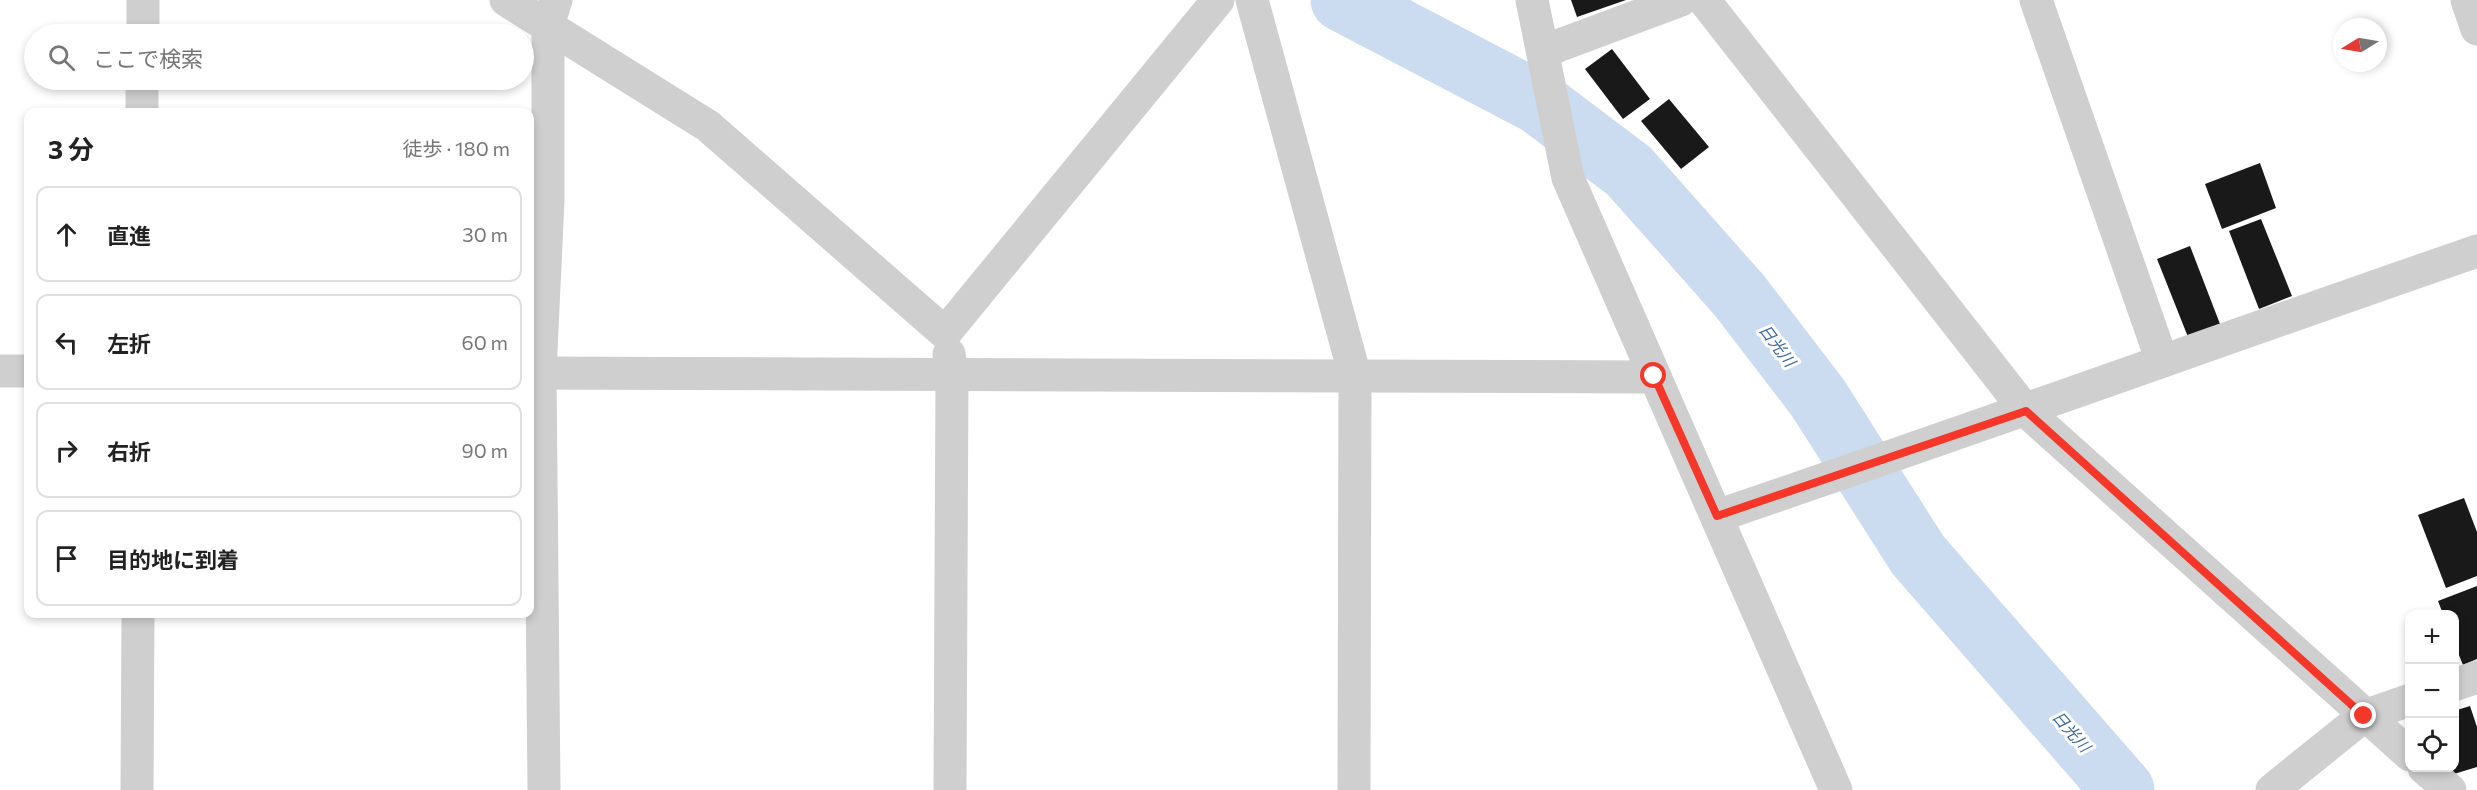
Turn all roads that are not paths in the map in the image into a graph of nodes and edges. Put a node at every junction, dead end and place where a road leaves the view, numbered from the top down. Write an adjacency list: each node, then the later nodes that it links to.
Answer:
1 (143, 0): 10 (street)
2 (506, 0): 11 (street)
3 (1218, 0): 18 (street)
4 (1252, 0): 24 (street)
5 (1532, 0): 13 (street)
6 (1681, 0): 13 (street)
7 (1704, 0): 26 (street)
8 (2036, 0): 19 (street)
9 (2467, 0): 12 (street)
10 (143, 24)
11 (544, 26): 16 (street); 18 (street)
12 (2477, 29)
13 (1544, 51): 25 (street)
14 (142, 90): 15 (street)
15 (142, 108)
16 (539, 200): 22 (street)
17 (2477, 251): 19 (street)
18 (945, 333): 23 (street)
19 (2162, 360): 26 (street)
20 (0, 371): 21 (street)
21 (24, 371)
22 (535, 373): 23 (street); 36 (street)
23 (952, 374): 24 (street); 37 (street)
24 (1355, 376): 25 (street); 38 (street)
25 (1654, 376): 27 (street)
26 (2026, 411): 27 (street); 32 (street)
27 (1717, 516): 39 (street)
28 (138, 618): 35 (street)
29 (2477, 677): 30 (street)
30 (2459, 683)
31 (2405, 701): 32 (street)
32 (2364, 716): 33 (street); 40 (street)
33 (2405, 752)
34 (2429, 772): 41 (street)
35 (137, 790)
36 (544, 790)
37 (950, 790)
38 (1354, 790)
39 (1836, 790)
40 (2272, 790)
41 (2450, 790)

